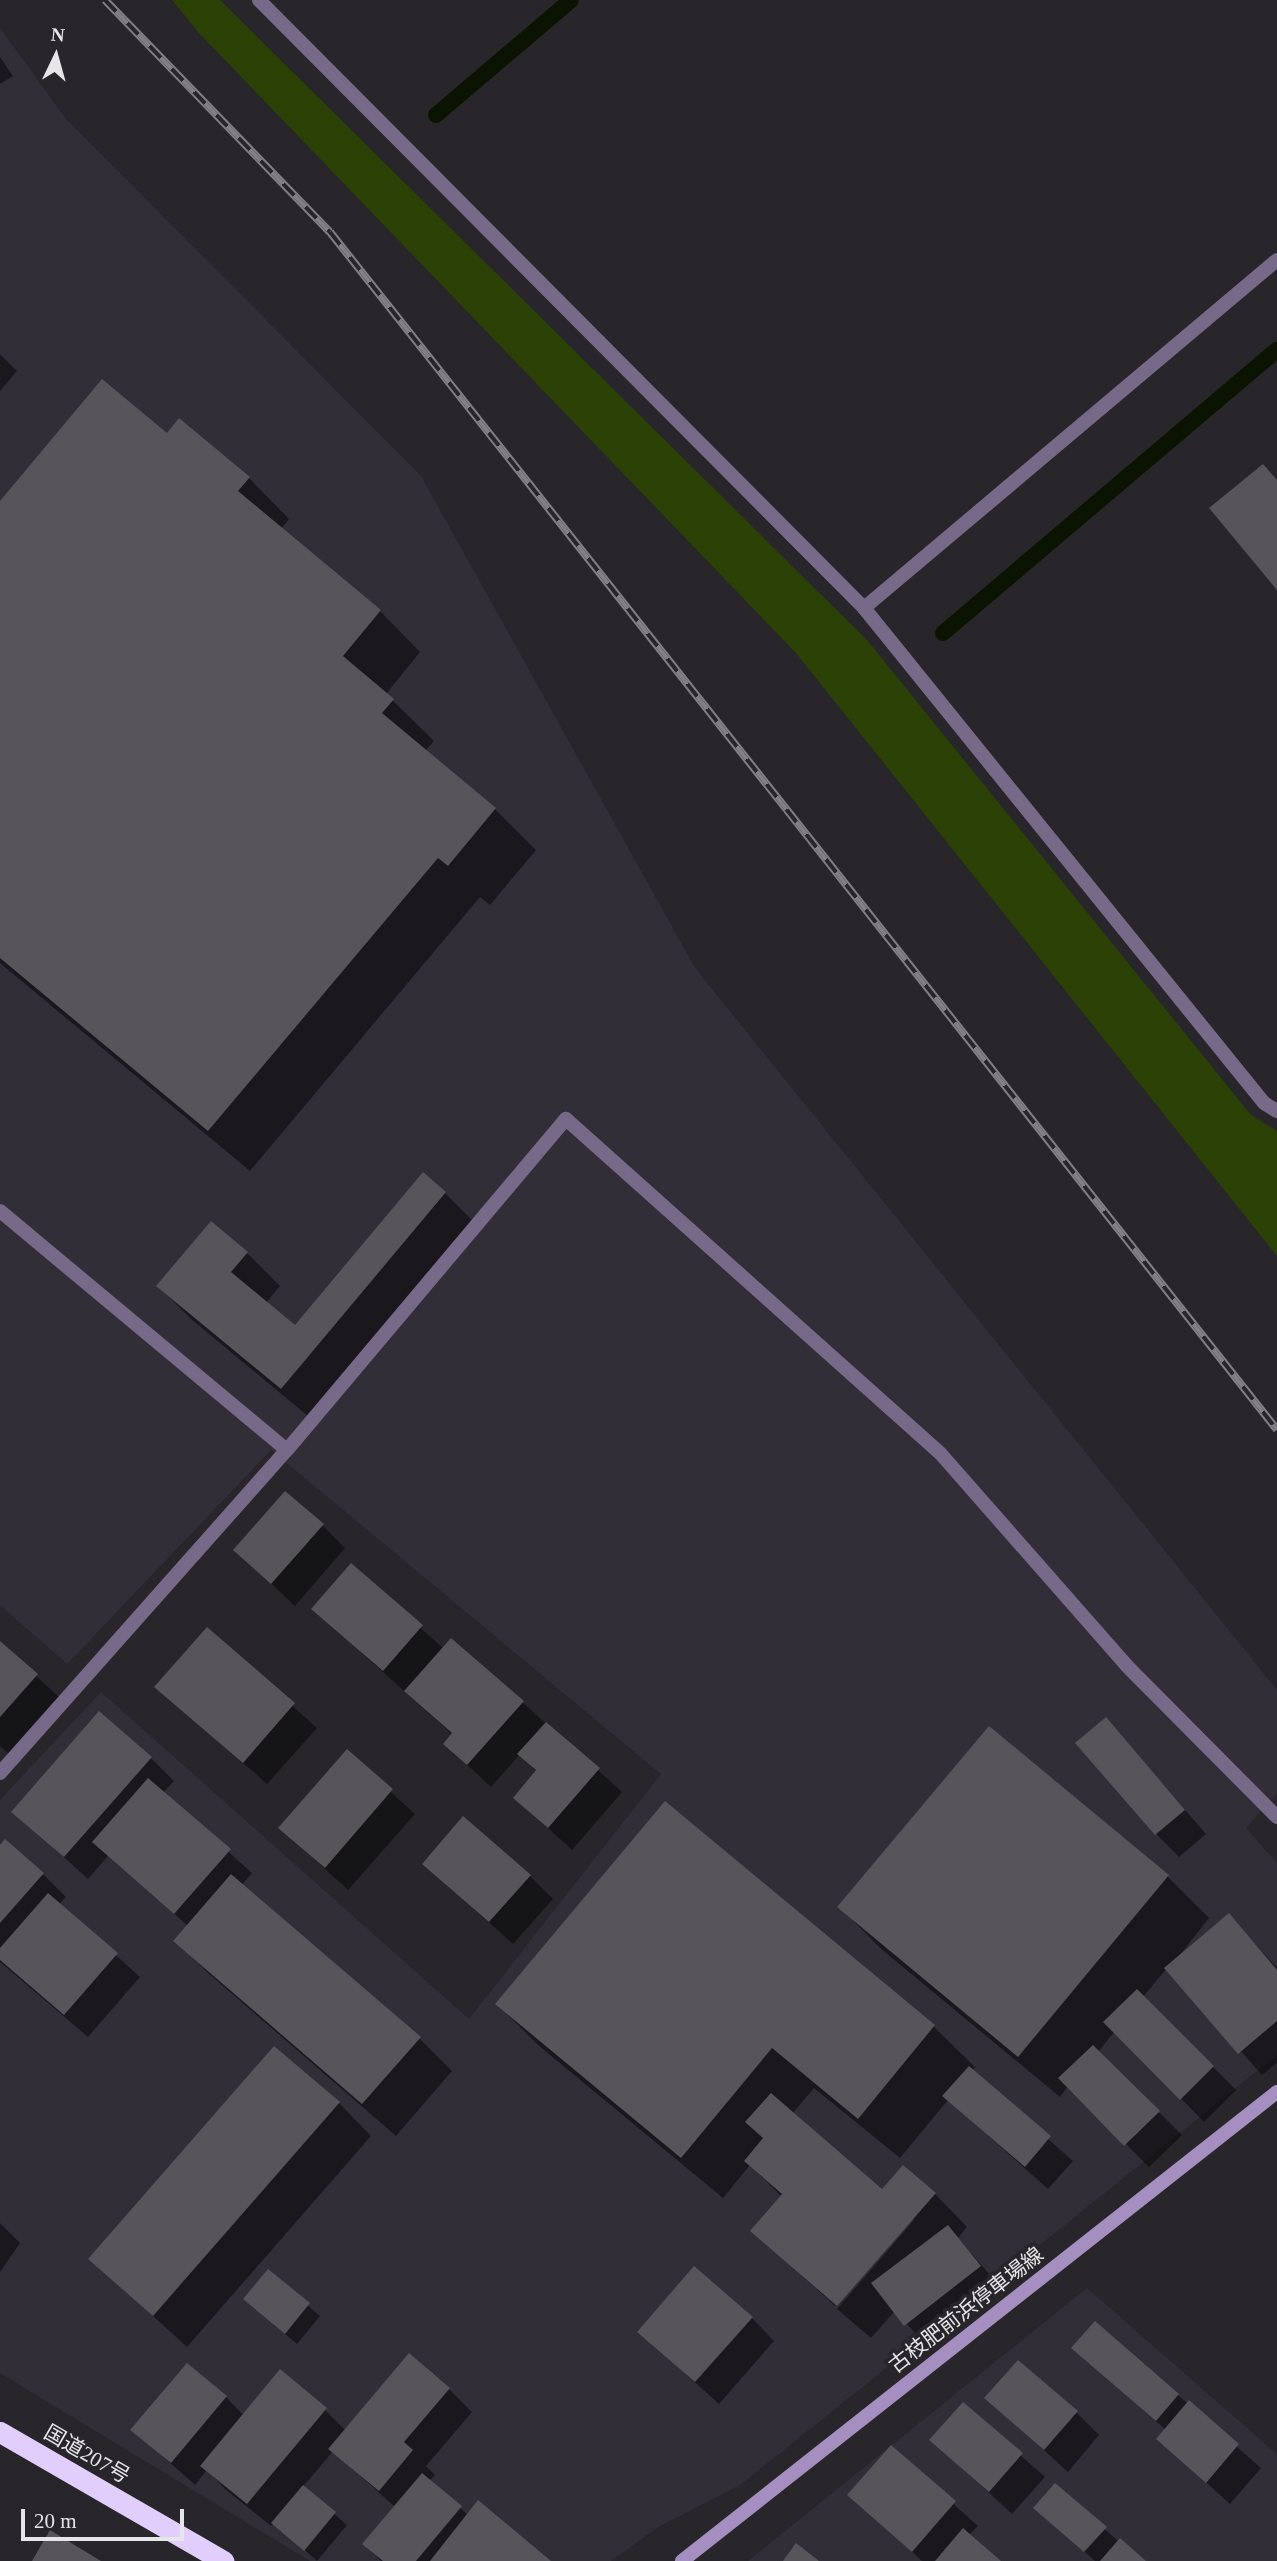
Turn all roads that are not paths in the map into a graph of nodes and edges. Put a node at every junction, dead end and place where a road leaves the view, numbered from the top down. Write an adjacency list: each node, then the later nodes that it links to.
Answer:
1 (259, 0): 3 (street)
2 (1277, 260): 3 (street)
3 (863, 608): 4 (street)
4 (1277, 1111)
5 (0, 1211): 6 (street)
6 (287, 1450): 7 (street); 8 (street)
7 (0, 1773)
8 (1277, 1817)
9 (1277, 2092): 12 (main road, 古枝肥前浜停車場線)
10 (0, 2432): 11 (highway, 国道207号)
11 (223, 2561)
12 (682, 2561)

